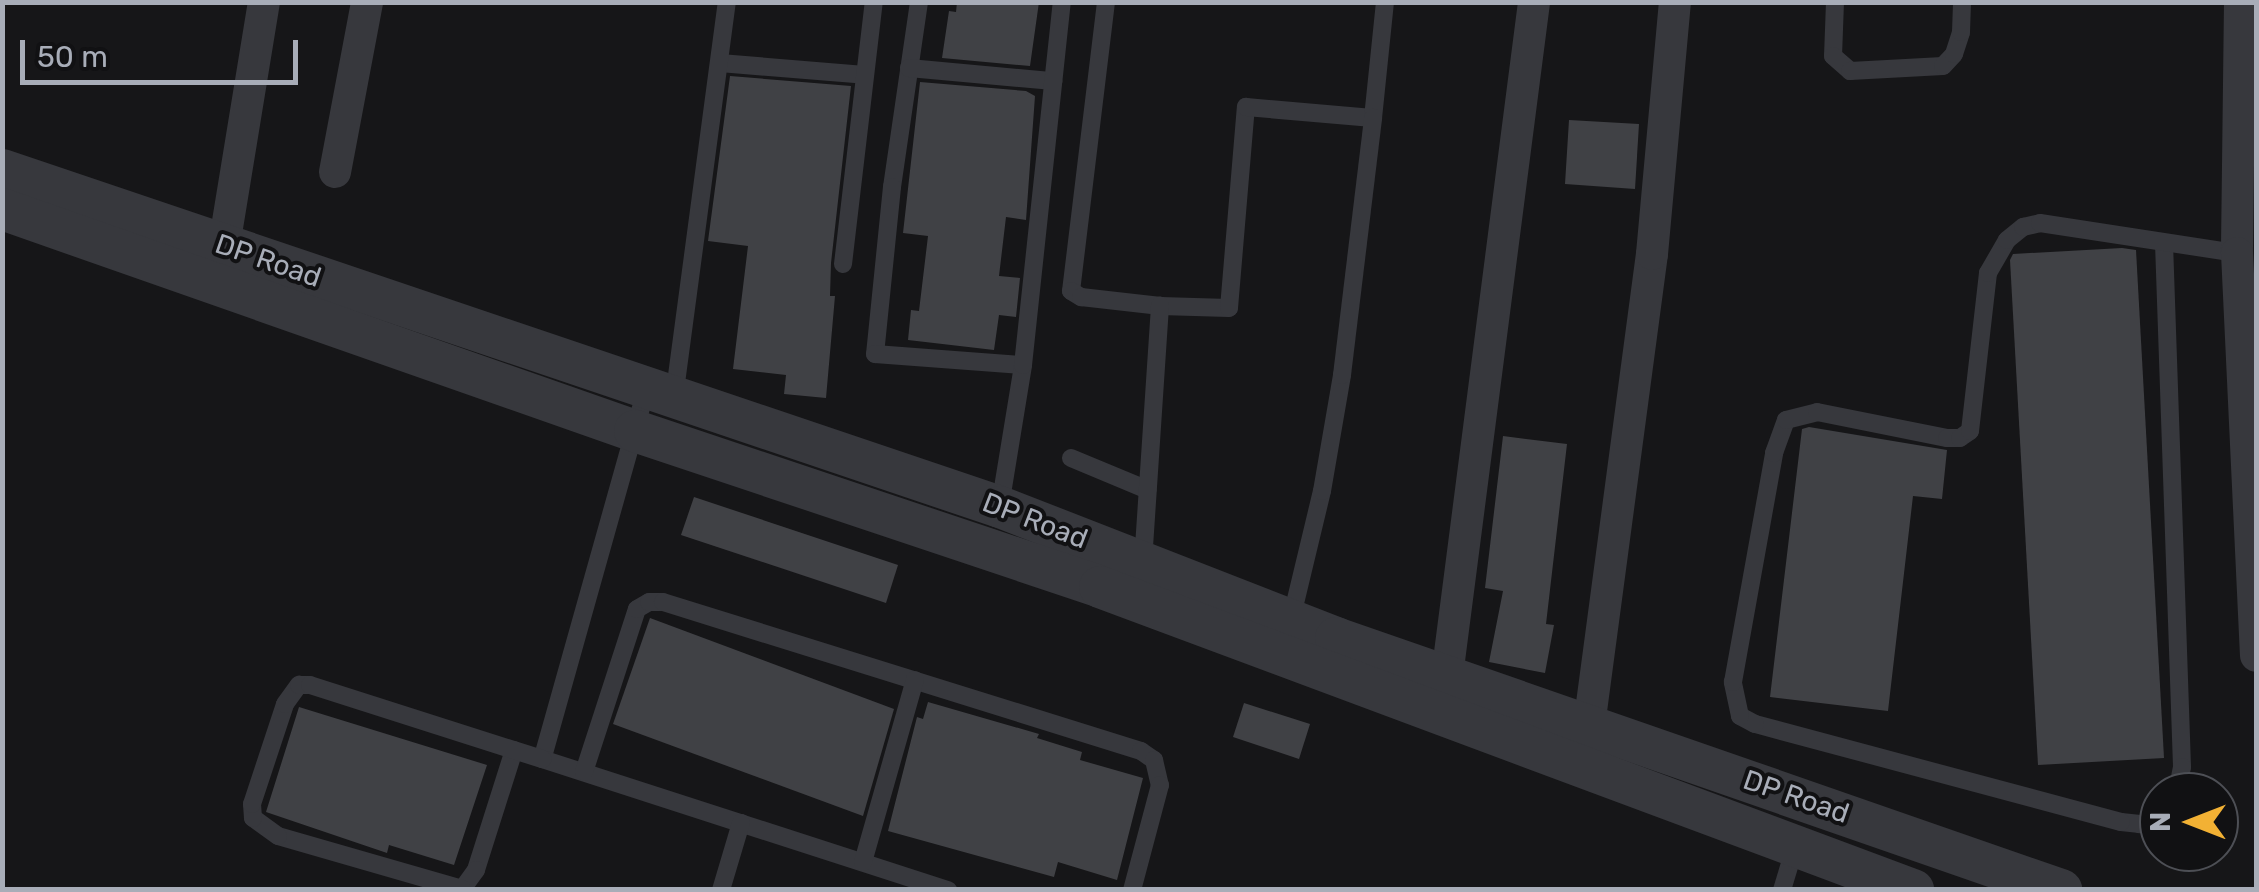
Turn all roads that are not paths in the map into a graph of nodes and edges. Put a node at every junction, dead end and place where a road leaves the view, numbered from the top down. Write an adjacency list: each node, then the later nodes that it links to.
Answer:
1 (264, 2): 23 (street)
2 (367, 2): 20 (street)
3 (727, 2): 14 (lane)
4 (874, 2): 16 (lane)
5 (919, 2): 15 (lane)
6 (1062, 2): 17 (lane)
7 (1106, 2): 27 (lane)
8 (1385, 2): 18 (lane)
9 (1534, 2): 37 (street)
10 (1675, 2): 39 (street)
11 (1835, 2): 12 (lane)
12 (1962, 2)
13 (2240, 2): 24 (street)
14 (720, 62): 16 (lane); 29 (lane)
15 (909, 68): 17 (lane); 28 (lane)
16 (865, 76): 25 (lane)
17 (1053, 81): 28 (lane)
18 (1374, 118): 27 (lane); 35 (lane)
19 (2, 170): 23 (street, DP Road)
20 (335, 172)
21 (2, 209): 30 (street, DP Road)
22 (2164, 243): 24 (lane); 43 (lane); 45 (lane)
23 (224, 246): 29 (street, DP Road)
24 (2237, 253): 26 (street)
25 (843, 264)
26 (2248, 294): 36 (street)
27 (1160, 306): 32 (lane)
28 (1023, 365): 33 (lane)
29 (660, 394): 30 (lane); 33 (street, DP Road)
30 (635, 431): 41 (lane); 47 (street, DP Road)
31 (1070, 458): 32 (lane)
32 (1148, 490): 34 (lane)
33 (1000, 507): 34 (street, DP Road)
34 (1142, 562): 35 (street, DP Road)
35 (1291, 620): 37 (street, DP Road)
36 (2256, 656)
37 (1447, 676): 39 (street, DP Road)
38 (915, 680): 42 (lane); 48 (lane); 51 (lane)
39 (1590, 726): 44 (street, DP Road)
40 (514, 750): 40 (lane); 41 (lane)
41 (542, 759): 42 (lane)
42 (584, 772): 46 (lane)
43 (2181, 772)
44 (1809, 802): 47 (lane); 54 (street, DP Road)
45 (2139, 821)
46 (741, 823): 48 (lane); 49 (lane)
47 (1795, 848): 52 (lane); 53 (street, DP Road)
48 (863, 862): 50 (lane)
49 (720, 890)
50 (948, 890)
51 (1132, 890)
52 (1782, 890)
53 (1913, 890)
54 (2061, 890)

